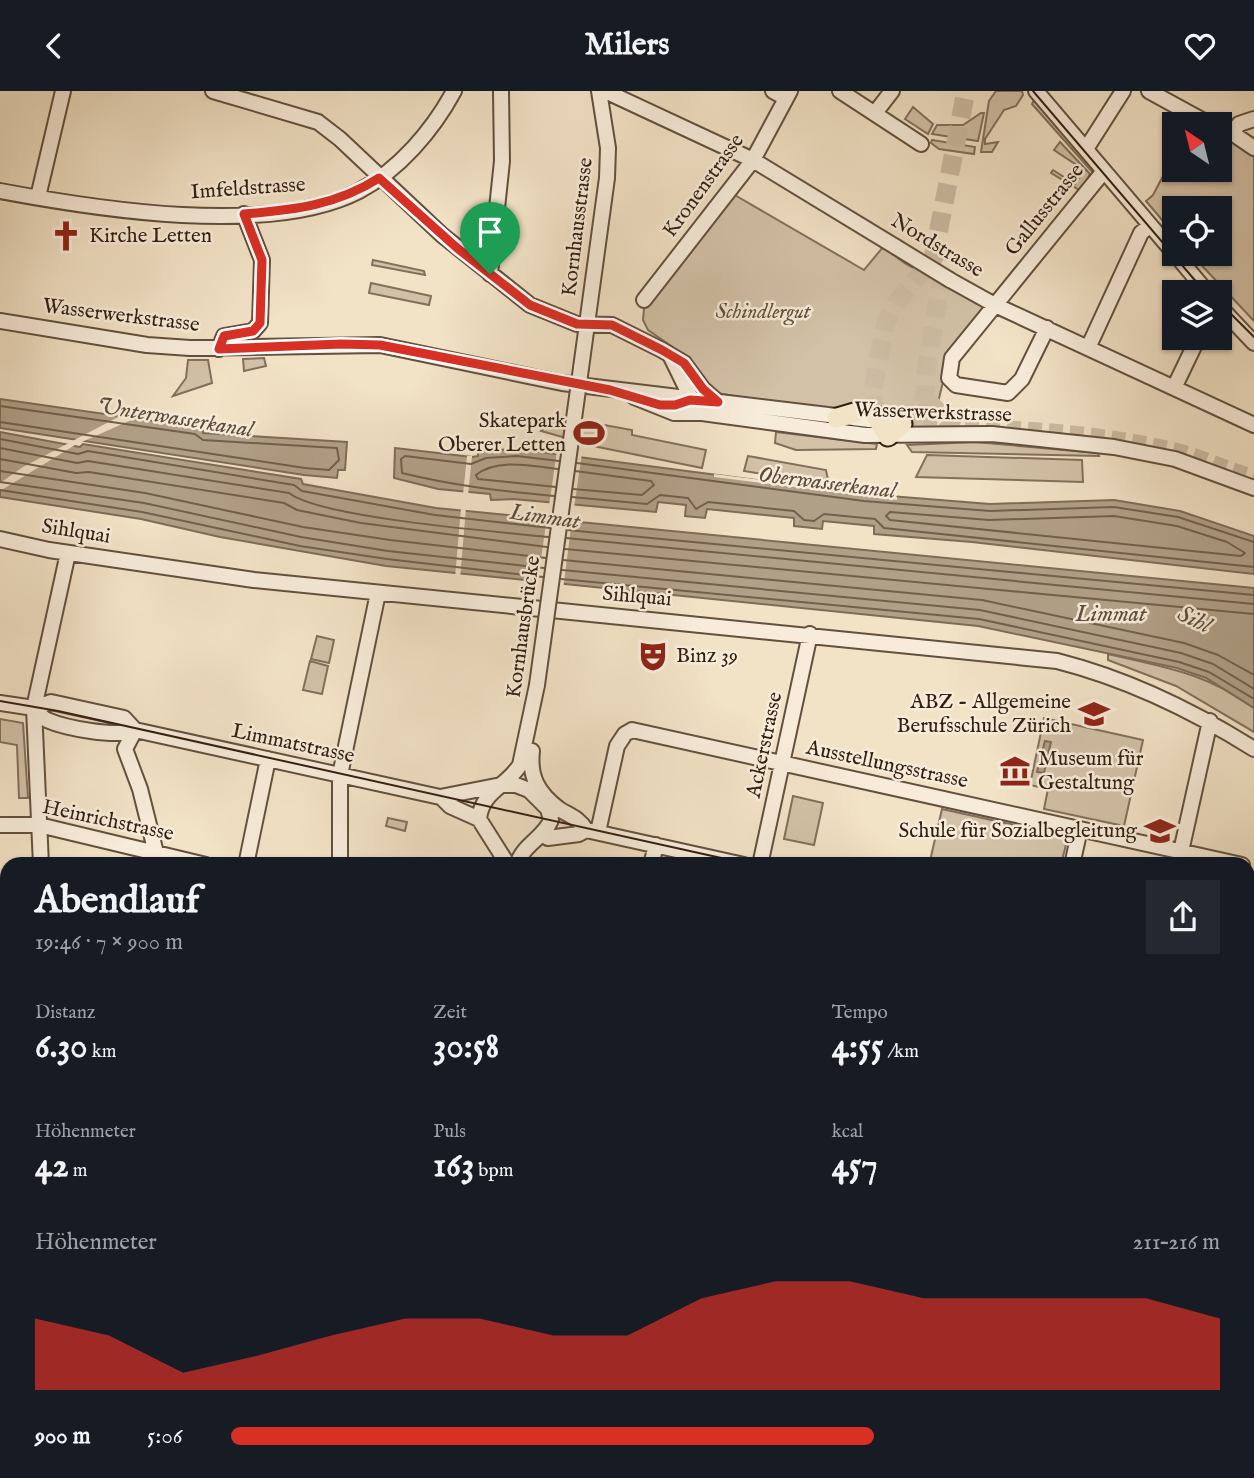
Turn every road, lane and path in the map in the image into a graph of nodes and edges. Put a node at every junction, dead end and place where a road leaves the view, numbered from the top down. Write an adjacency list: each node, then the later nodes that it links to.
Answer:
1 (63, 91): 25 (street)
2 (213, 91): 23 (street)
3 (454, 91): 23 (street, Imfeldstrasse)
4 (501, 91): 30 (street)
5 (599, 91): 36 (street, Kornhausstrasse)
6 (605, 91): 21 (street, Nordstrasse)
7 (840, 91): 14 (street)
8 (892, 91): 14 (street)
9 (1036, 91): 20 (street)
10 (1124, 91): 20 (street)
11 (1149, 91): 13 (street)
12 (783, 94): 21 (street, Kronenstrasse)
13 (1187, 112)
14 (875, 113): 18 (street)
15 (1254, 119): 16 (street)
16 (1232, 128)
17 (1232, 135): 19 (street)
18 (921, 144)
19 (1254, 148)
20 (1086, 149): 22 (street)
21 (753, 160): 32 (street, Kronenstrasse); 33 (street, Nordstrasse, bridge)
22 (1104, 171): 27 (street); 33 (street, Gallusstrasse)
23 (379, 178): 26 (street, Imfeldstrasse); 30 (street)
24 (0, 191): 25 (street, Imfeldstrasse)
25 (38, 198): 26 (street, Imfeldstrasse)
26 (244, 214): 40 (street)
27 (1150, 225): 28 (street); 39 (street)
28 (1162, 240)
29 (1184, 266): 31 (street)
30 (490, 274): 36 (street)
31 (1197, 280)
32 (644, 300)
33 (995, 305): 37 (street, Nordstrasse); 37 (street, Gallusstrasse)
34 (1232, 319): 38 (street)
35 (0, 321): 40 (street, Wasserwerkstrasse)
36 (588, 324): 42 (street); 43 (street, Kornhausstrasse)
37 (1047, 328): 39 (street, Nordstrasse)
38 (1251, 336)
39 (1088, 348): 46 (street, Nordstrasse)
40 (219, 349): 47 (street, Wasserwerkstrasse)
41 (1192, 350): 46 (street)
42 (670, 355): 44 (street); 45 (street)
43 (581, 368): 61 (street, Kornhausbrücke, bridge)
44 (676, 369): 47 (street); 48 (street)
45 (698, 383): 48 (street); 49 (street)
46 (1174, 388): 52 (street, Nordstrasse)
47 (661, 399): 48 (street, Wasserwerkstrasse); 50 (street, Wasserwerkstrasse)
48 (690, 400): 49 (street, Wasserwerkstrasse); 50 (street)
49 (718, 402): 51 (street, Wasserwerkstrasse)
50 (702, 413): 51 (street, Wasserwerkstrasse)
51 (886, 424): 53 (street, Wasserwerkstrasse)
52 (1254, 425)
53 (1254, 488)
54 (0, 540): 55 (street, Sihlquai)
55 (68, 553): 56 (street, Sihlquai); 59 (street)
56 (378, 593): 57 (street, Sihlquai); 66 (street)
57 (810, 634): 60 (street, Sihlquai); 65 (street, Ackerstrasse)
58 (0, 703): 59 (street, Limmatstrasse)
59 (34, 708): 62 (street, Limmatstrasse); 72 (street)
60 (1210, 721): 63 (street, Sihlquai); 90 (street)
61 (531, 725): 67 (street); 69 (street)
62 (135, 730): 64 (street, Limmatstrasse); 80 (street)
63 (1254, 749)
64 (268, 759): 66 (street, Limmatstrasse); 81 (street)
65 (783, 763): 73 (street, Ausstellungsstrasse); 74 (street, Ausstellungsstrasse); 87 (street, Ackerstrasse)
66 (340, 775): 68 (street, Limmatstrasse); 82 (street)
67 (501, 785): 68 (street); 70 (street); 76 (street)
68 (441, 797): 70 (street)
69 (560, 810): 74 (street); 75 (street)
70 (478, 819): 83 (street)
71 (0, 825): 72 (street, Heinrichstrasse)
72 (39, 825): 78 (street); 79 (street, Heinrichstrasse)
73 (1080, 829): 88 (street); 89 (street, Ausstellungsstrasse)
74 (592, 831): 75 (street); 77 (street)
75 (548, 838): 76 (street)
76 (531, 845): 84 (street)
77 (656, 845): 85 (street); 86 (street)
78 (41, 857)
79 (153, 857)
80 (157, 857)
81 (249, 857)
82 (340, 857)
83 (503, 857)
84 (520, 857)
85 (653, 857)
86 (709, 857)
87 (762, 857)
88 (1074, 857)
89 (1176, 857)
90 (1179, 857)

